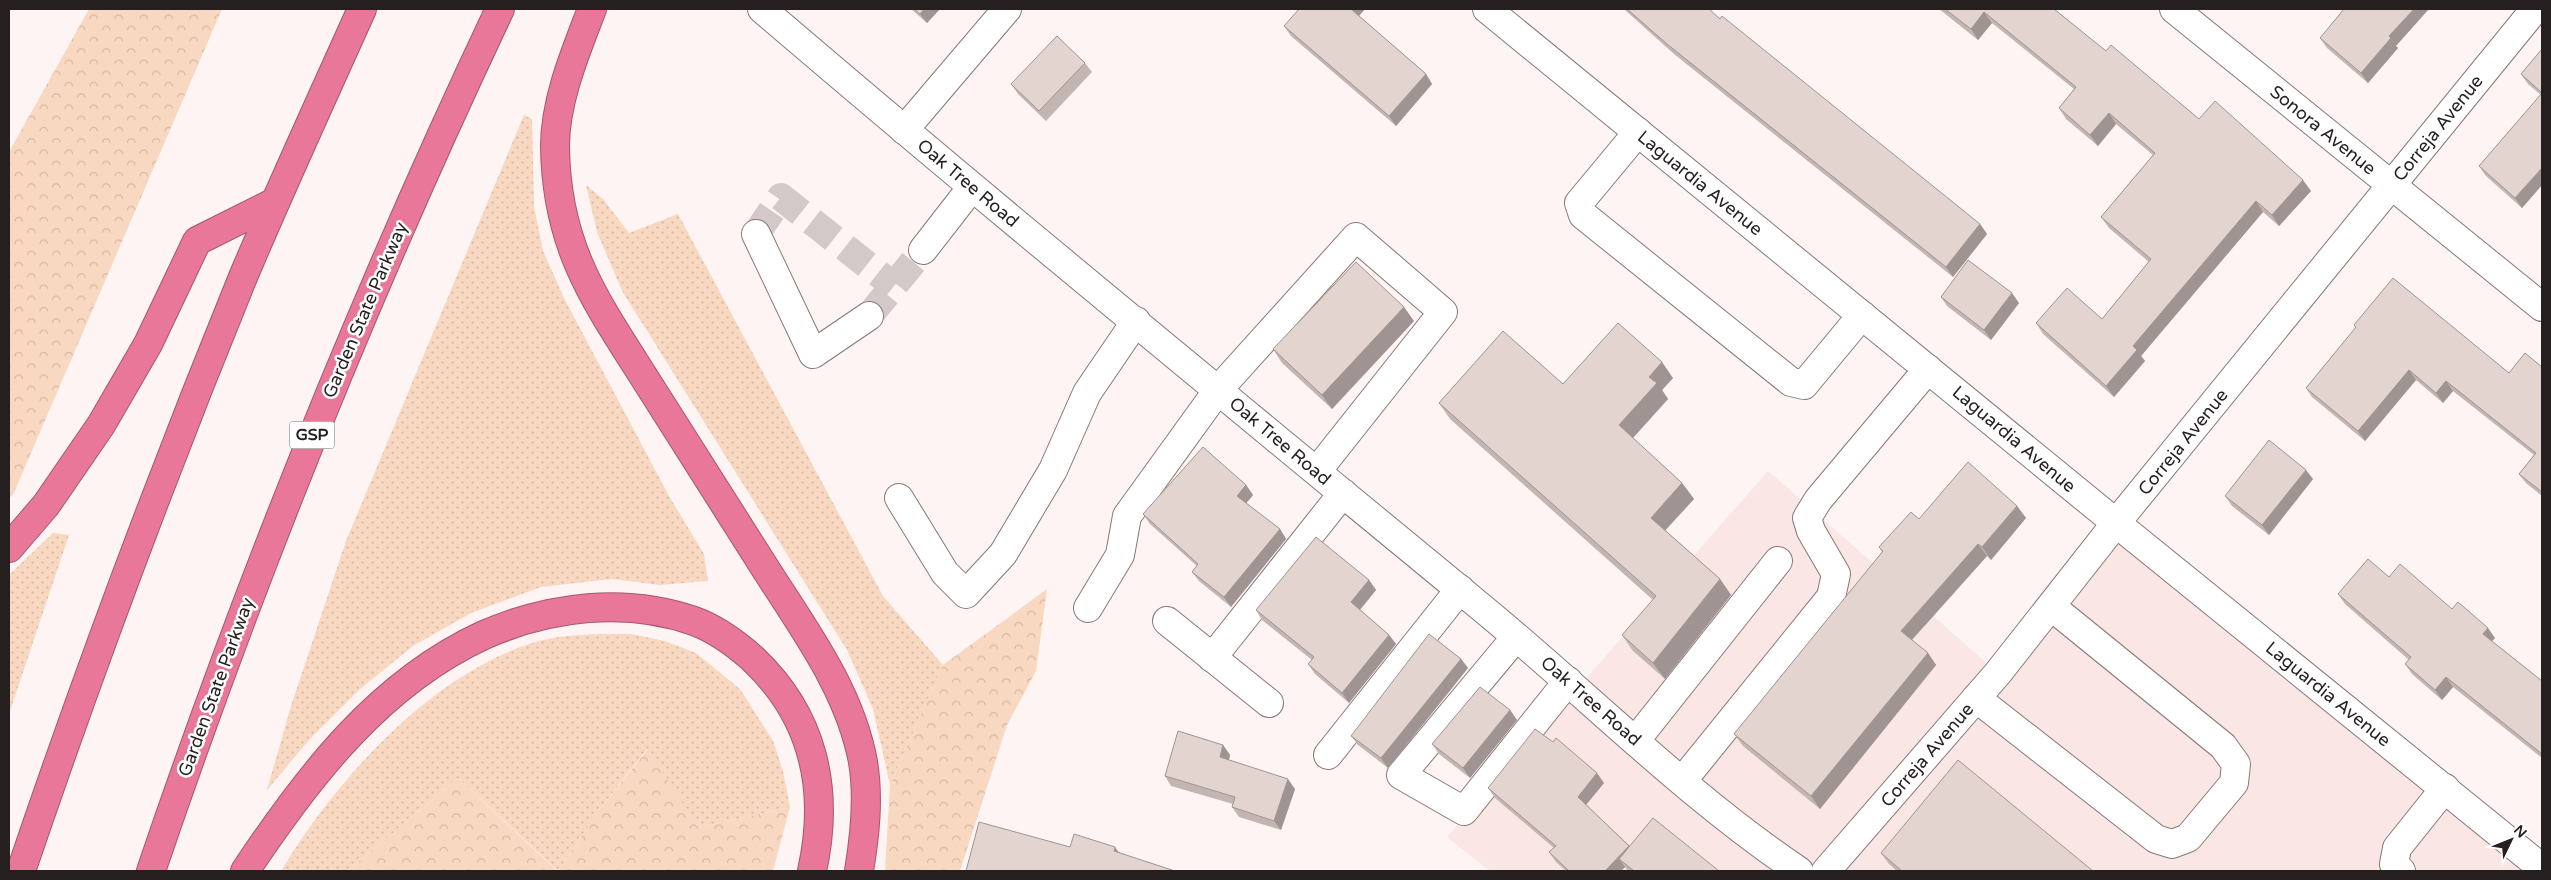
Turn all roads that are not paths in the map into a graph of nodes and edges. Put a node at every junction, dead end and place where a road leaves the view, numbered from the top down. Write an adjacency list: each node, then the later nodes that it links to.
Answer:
1 (362, 9): 13 (highway)
2 (500, 9): 43 (highway, Garden State Parkway / GSP)
3 (592, 9): 46 (highway)
4 (762, 9): 9 (street, Oak Tree Road)
5 (1007, 9): 9 (street)
6 (1486, 9): 10 (street, Laguardia Avenue)
7 (2174, 9): 11 (street, Sonora Avenue)
8 (2535, 9): 11 (street, Correja Avenue)
9 (904, 130): 12 (street, Oak Tree Road)
10 (1638, 132): 17 (street, Laguardia Avenue); 17 (street)
11 (2391, 186): 16 (street, Sonora Avenue); 25 (street, Correja Avenue)
12 (972, 187): 15 (street); 19 (street, Oak Tree Road)
13 (276, 202): 26 (highway); 42 (highway)
14 (756, 234): 18 (street)
15 (923, 250)
16 (2542, 308)
17 (1862, 314): 20 (street, Laguardia Avenue)
18 (870, 316)
19 (1136, 321): 21 (street, Oak Tree Road); 24 (street)
20 (1928, 369): 25 (street, Laguardia Avenue); 39 (street)
21 (1218, 390): 22 (street, Oak Tree Road); 22 (street); 30 (street)
22 (1316, 471): 23 (street, Oak Tree Road)
23 (1343, 493): 28 (street, Oak Tree Road); 33 (street)
24 (899, 498)
25 (2116, 524): 29 (street, Correja Avenue); 40 (street, Laguardia Avenue)
26 (9, 548)
27 (1778, 561): 37 (street)
28 (1460, 590): 32 (street, Oak Tree Road); 38 (street)
29 (2052, 607): 35 (street, Correja Avenue); 35 (street)
30 (1088, 608)
31 (1167, 620): 33 (street)
32 (1516, 637): 34 (street, Oak Tree Road); 34 (street)
33 (1212, 658): 36 (street)
34 (1568, 681): 37 (street, Oak Tree Road)
35 (1976, 698): 48 (street, Correja Avenue)
36 (1269, 703)
37 (1636, 740): 39 (street, Oak Tree Road)
38 (1328, 755)
39 (1683, 780): 47 (street, Oak Tree Road)
40 (2444, 788): 41 (street, Laguardia Avenue); 49 (street)
41 (2542, 868)
42 (21, 871)
43 (151, 871)
44 (244, 871): 45 (highway)
45 (812, 871)
46 (859, 871)
47 (1799, 871)
48 (1826, 871)
49 (2401, 871)

